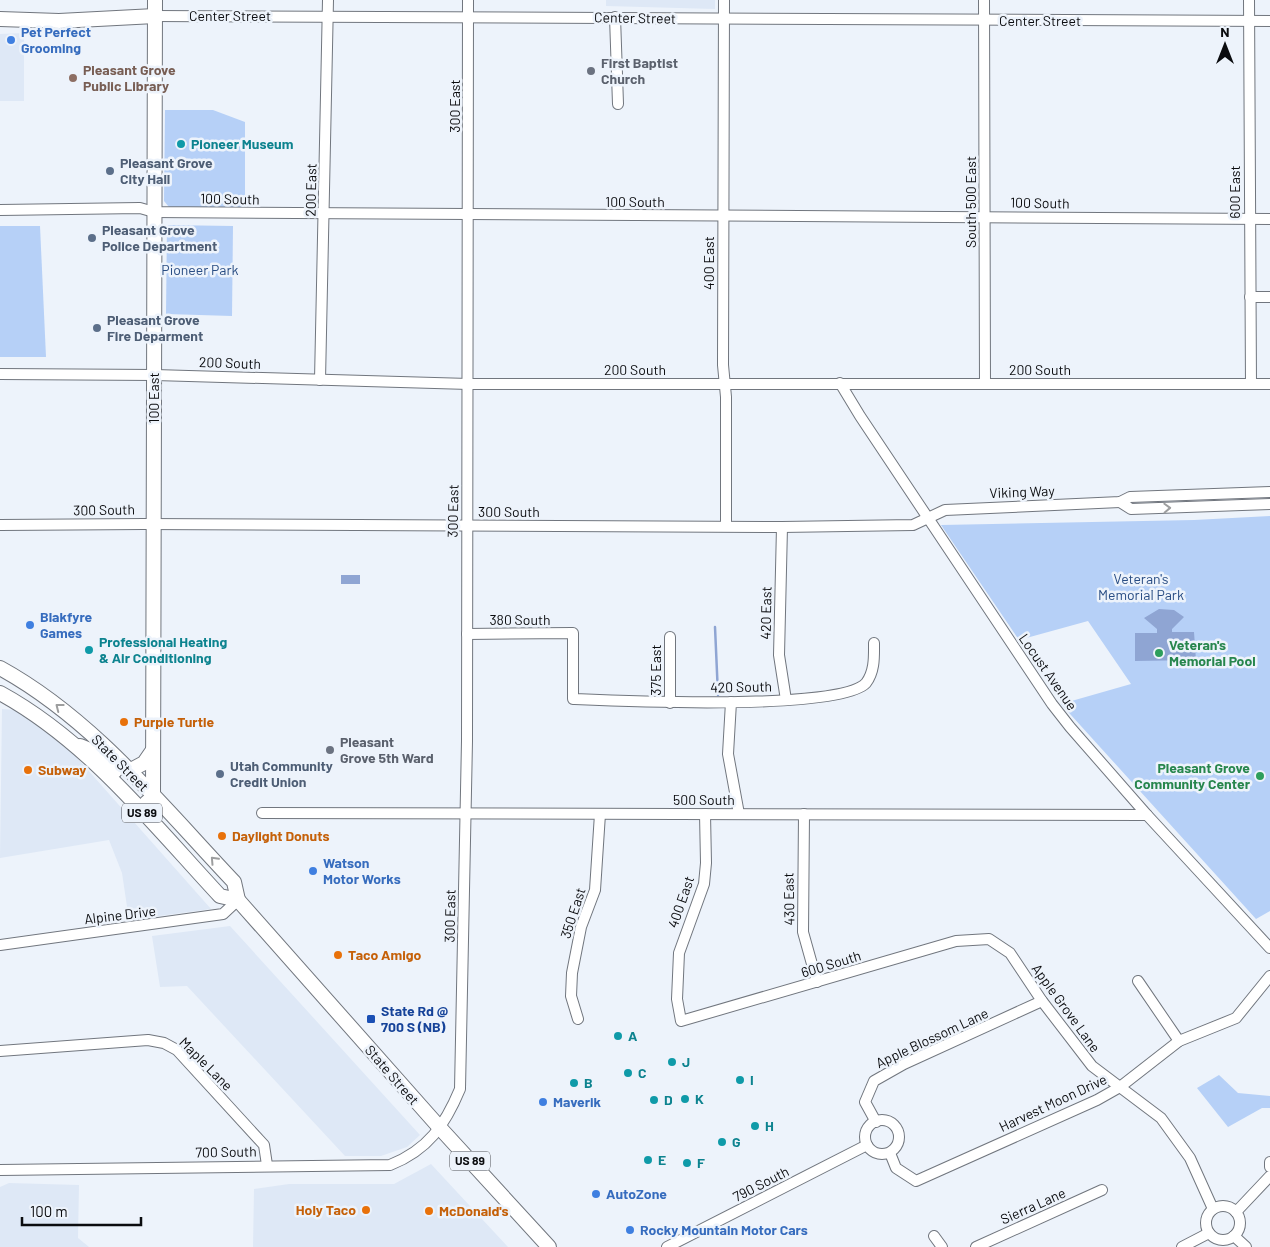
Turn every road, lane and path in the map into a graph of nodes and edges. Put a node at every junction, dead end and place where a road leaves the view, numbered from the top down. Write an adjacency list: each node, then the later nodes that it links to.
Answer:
1 (155, 0): 7 (main road, 100 East)
2 (328, 0): 8 (street, 200 East)
3 (468, 0): 9 (street, 300 East)
4 (724, 0): 11 (street, 400 East)
5 (984, 0): 13 (street, South 500 East)
6 (1249, 0): 14 (street, 600 East)
7 (155, 16): 8 (street, Center Street); 12 (main road, Center Street); 18 (main road, 100 East)
8 (328, 17): 9 (street, Center Street); 19 (street, 200 East)
9 (469, 17): 10 (street, Center Street); 20 (street, 300 East)
10 (614, 17): 11 (street, Center Street); 16 (street)
11 (723, 18): 13 (street, Center Street); 21 (street, 400 East)
12 (0, 20)
13 (984, 20): 14 (street, Center Street); 22 (street, South 500 East)
14 (1249, 21): 15 (street, Center Street); 23 (street, 600 East)
15 (1270, 21)
16 (618, 104)
17 (0, 210): 18 (street, 100 South)
18 (154, 212): 19 (street, 100 South); 28 (main road, 100 East)
19 (324, 214): 20 (street, 100 South); 29 (street, 200 East)
20 (468, 215): 21 (street, 100 South); 31 (street, 300 East)
21 (723, 216): 22 (street, 100 South); 32 (street, 400 East)
22 (984, 216): 23 (street, 100 South); 33 (street, South 500 East)
23 (1249, 219): 24 (street, 100 South); 25 (street, 600 East)
24 (1270, 219)
25 (1250, 298): 26 (street); 34 (street, 600 East)
26 (1270, 298)
27 (0, 374): 28 (street, 200 South)
28 (155, 375): 29 (street, 200 South); 40 (main road, 100 East)
29 (320, 380): 31 (street, 200 South)
30 (840, 383): 32 (street, 200 South); 33 (street, 200 South); 39 (street, Locust Avenue)
31 (469, 384): 32 (street, 200 South); 42 (street, 300 East)
32 (725, 384): 43 (street, 400 East)
33 (985, 384): 34 (street, 200 South)
34 (1251, 384): 35 (street, 200 South)
35 (1270, 384)
36 (1270, 492): 37 (street, Viking Way)
37 (1120, 502): 38 (street, Viking Way, one-way to 38); 39 (street, Viking Way)
38 (1270, 504)
39 (927, 518): 44 (street, 300 South); 66 (street, Locust Avenue)
40 (154, 524): 41 (street, 300 South); 42 (street, 300 South); 57 (main road, 100 East)
41 (0, 525)
42 (466, 526): 43 (street, 300 South); 45 (street, 300 East)
43 (726, 526): 44 (street, 300 South)
44 (782, 527): 51 (street, 420 East)
45 (467, 634): 50 (street, 380 South); 61 (street, 300 East)
46 (670, 637): 53 (street, 375 East)
47 (874, 643): 51 (street, 420 South)
48 (0, 668): 58 (main road, State Street, one-way to 48)
49 (0, 693): 55 (main road, State Street / US 89)
50 (573, 699): 53 (street, 420 South)
51 (786, 700): 52 (street, 420 South)
52 (731, 702): 53 (street, 420 South); 64 (street)
53 (670, 703)
54 (0, 705): 55 (main road)
55 (21, 706): 56 (main road, State Street / US 89)
56 (72, 743): 59 (main road); 67 (main road, State Street / US 89)
57 (153, 750): 58 (main road); 59 (main road, 100 East)
58 (129, 770): 59 (main road, State Street)
59 (150, 800): 67 (main road); 68 (main road, State Street / US 89, one-way to 59)
60 (262, 813): 61 (street, 500 South)
61 (466, 814): 62 (street, 500 South); 82 (street, 300 East)
62 (600, 814): 63 (street, 500 South); 76 (street, 350 East)
63 (705, 814): 64 (street, 500 South); 77 (street, 400 East)
64 (739, 814): 65 (street, 500 South)
65 (804, 814): 66 (street, 500 South); 74 (street, 430 East)
66 (1147, 815): 71 (street, Locust Avenue)
67 (206, 880): 68 (main road, State Street / US 89)
68 (238, 900): 70 (street, Alpine Drive); 82 (main road, State Street / US 89)
69 (989, 939): 74 (street, 600 South); 75 (street, Apple Grove Lane)
70 (0, 944)
71 (1270, 948)
72 (1270, 976): 78 (street, Harvest Moon Drive)
73 (1138, 981): 78 (street)
74 (817, 982): 77 (street, 600 South)
75 (1042, 1001): 80 (street, Apple Grove Lane); 81 (street, Apple Blossom Lane)
76 (578, 1019)
77 (682, 1021)
78 (1179, 1041): 80 (street, Harvest Moon Drive)
79 (0, 1052): 86 (street, Maple Lane)
80 (1120, 1087): 84 (street, Harvest Moon Drive); 91 (street, Apple Grove Lane)
81 (876, 1122): 83 (street); 84 (street)
82 (440, 1128): 86 (street, 700 South); 96 (main road, State Street / US 89)
83 (867, 1145): 84 (street); 97 (street, 790 South)
84 (890, 1153)
85 (1270, 1162): 87 (street)
86 (267, 1165): 88 (street, 700 South)
87 (1270, 1167)
88 (0, 1170)
89 (1270, 1176): 92 (street)
90 (1102, 1190): 99 (street, Sierra Lane)
91 (1213, 1209): 92 (street); 93 (street)
92 (1236, 1212): 95 (street)
93 (1209, 1233): 95 (street); 100 (street)
94 (934, 1236): 98 (street)
95 (1234, 1236): 101 (street)
96 (549, 1247)
97 (667, 1247)
98 (942, 1247)
99 (976, 1247)
100 (1182, 1247)
101 (1246, 1247)

